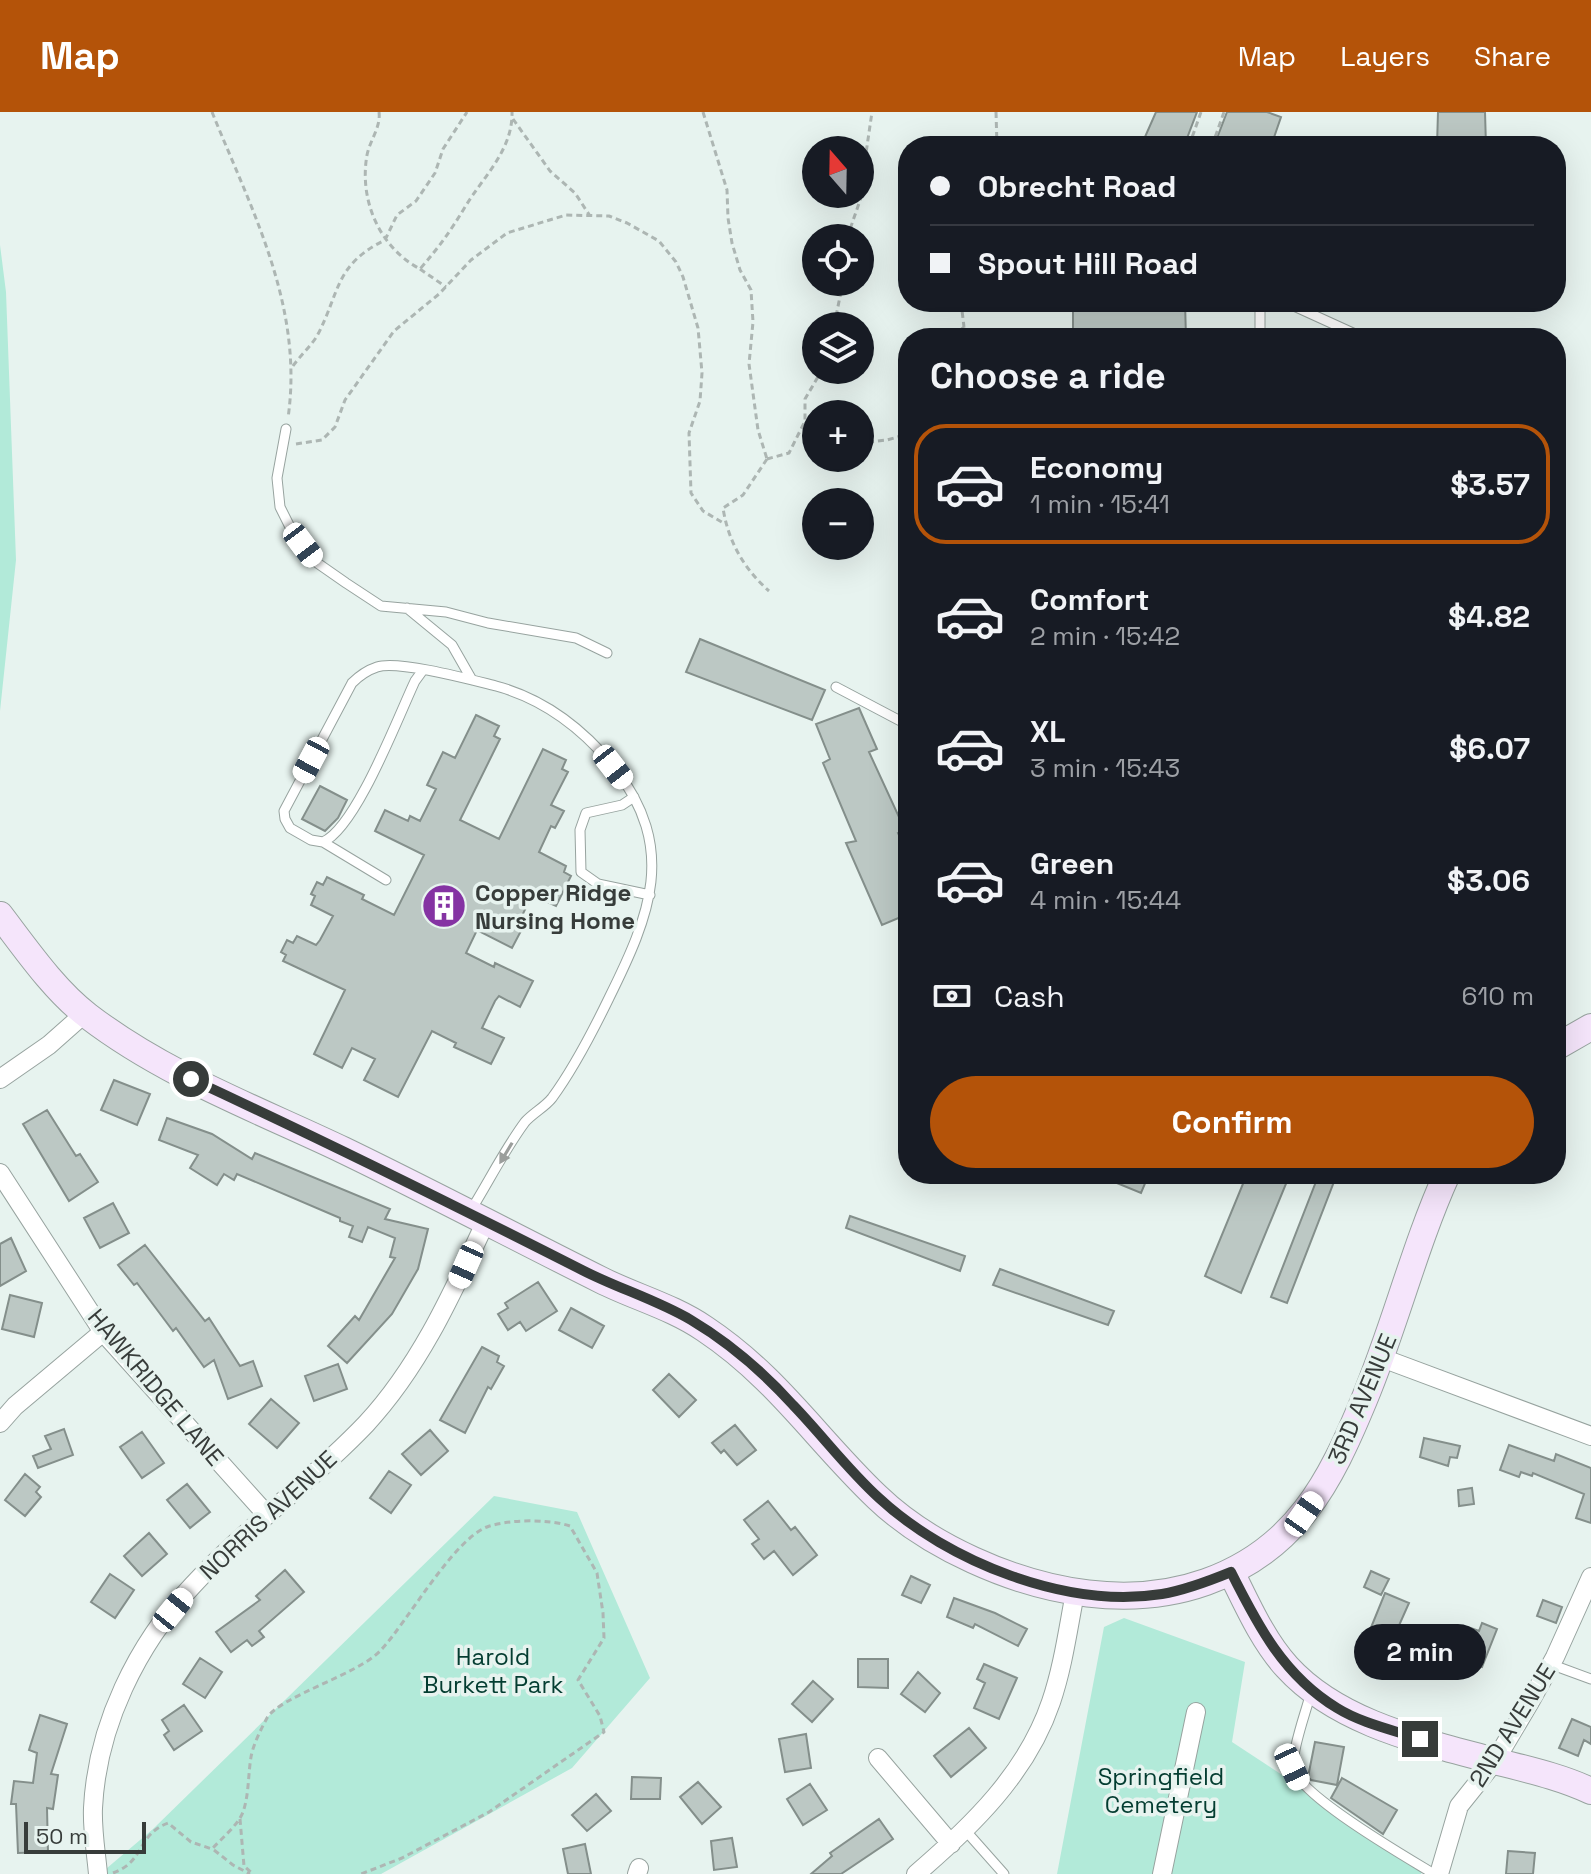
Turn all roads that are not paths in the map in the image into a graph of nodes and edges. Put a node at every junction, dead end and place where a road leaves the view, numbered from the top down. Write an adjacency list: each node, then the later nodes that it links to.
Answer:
1 (1307, 312): 2 (lane)
2 (1342, 328)
3 (286, 429): 4 (lane)
4 (407, 608): 5 (lane); 7 (lane)
5 (607, 653)
6 (423, 670): 7 (lane); 11 (lane); 11 (lane)
7 (472, 680): 10 (lane)
8 (836, 687): 9 (lane)
9 (898, 720)
10 (634, 797): 13 (lane); 13 (lane)
11 (323, 842): 12 (lane)
12 (386, 880)
13 (650, 895): 21 (lane, one-way to 21)
14 (0, 915): 15 (street, 3RD AVENUE)
15 (84, 1014): 18 (street); 21 (street, 3RD AVENUE)
16 (1591, 1027): 17 (street)
17 (1566, 1037)
18 (0, 1079)
19 (0, 1173): 22 (street, HAWKRIDGE LANE)
20 (1443, 1184): 23 (street, 3RD AVENUE)
21 (478, 1217): 26 (street, NORRIS AVENUE); 29 (street, 3RD AVENUE)
22 (103, 1332): 24 (street); 26 (street, HAWKRIDGE LANE)
23 (1382, 1358): 25 (street); 27 (street, 3RD AVENUE)
24 (0, 1423)
25 (1591, 1436)
26 (267, 1515): 40 (street, NORRIS AVENUE)
27 (1231, 1572): 29 (street, 3RD AVENUE); 32 (street)
28 (1591, 1577): 30 (street, 2ND AVENUE)
29 (1075, 1593): 37 (street)
30 (1550, 1664): 31 (lane); 35 (street, 2ND AVENUE)
31 (1591, 1679)
32 (1311, 1689): 35 (street); 39 (lane)
33 (1196, 1712): 43 (street)
34 (878, 1758): 38 (street)
35 (1495, 1761): 36 (street); 39 (street, 2ND AVENUE)
36 (1591, 1791)
37 (965, 1830): 38 (street); 42 (lane)
38 (951, 1844): 41 (street)
39 (1435, 1871)
40 (98, 1874)
41 (916, 1874)
42 (1004, 1874)
43 (1162, 1874)

